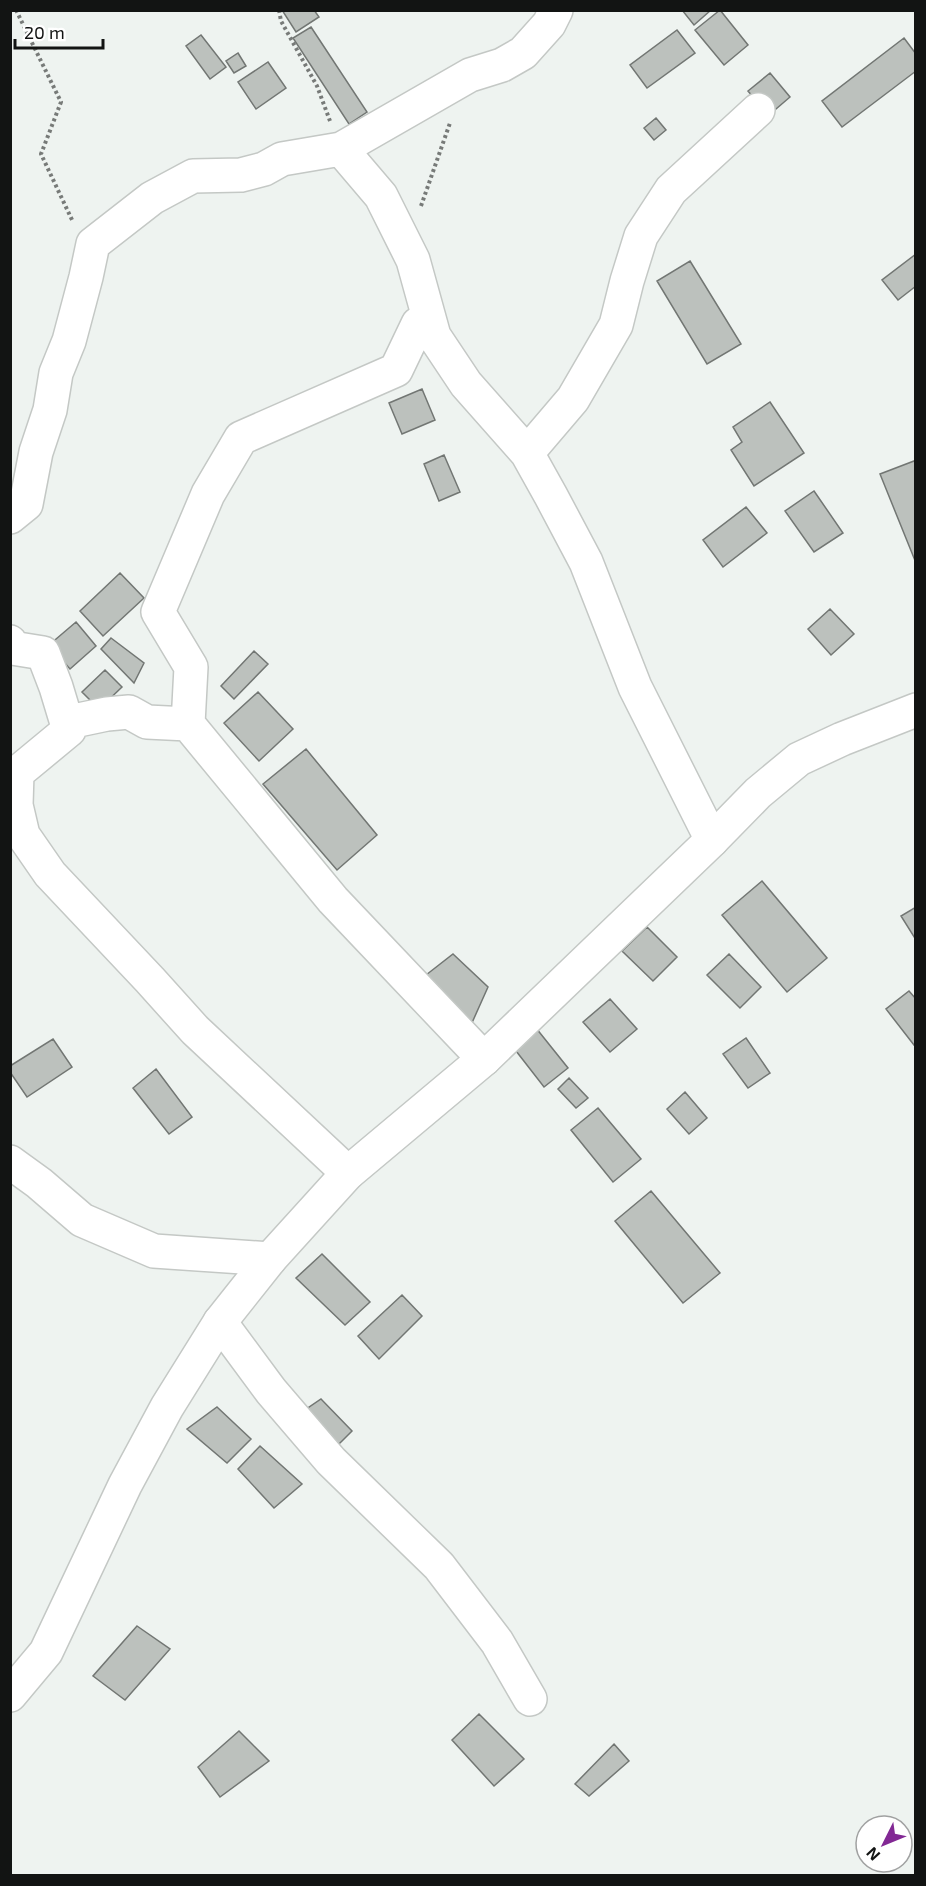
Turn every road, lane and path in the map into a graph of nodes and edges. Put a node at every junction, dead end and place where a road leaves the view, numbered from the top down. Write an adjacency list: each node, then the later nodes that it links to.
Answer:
1 (16, 10): 8 (path)
2 (279, 10): 6 (path)
3 (556, 10): 4 (street)
4 (470, 75): 6 (street); 7 (path)
5 (758, 110): 10 (street)
6 (341, 149): 8 (street); 10 (street)
7 (420, 210)
8 (90, 258): 11 (street)
9 (418, 324): 14 (street)
10 (528, 453): 16 (street)
11 (10, 517)
12 (10, 642): 15 (street)
13 (915, 710): 16 (street)
14 (188, 724): 15 (street); 17 (street)
15 (69, 730): 19 (street)
16 (712, 840): 17 (street)
17 (484, 1059): 19 (street)
18 (10, 1162): 20 (street)
19 (348, 1173): 20 (street)
20 (270, 1259): 21 (street)
21 (220, 1322): 22 (street); 23 (street)
22 (10, 1695)
23 (530, 1699)

